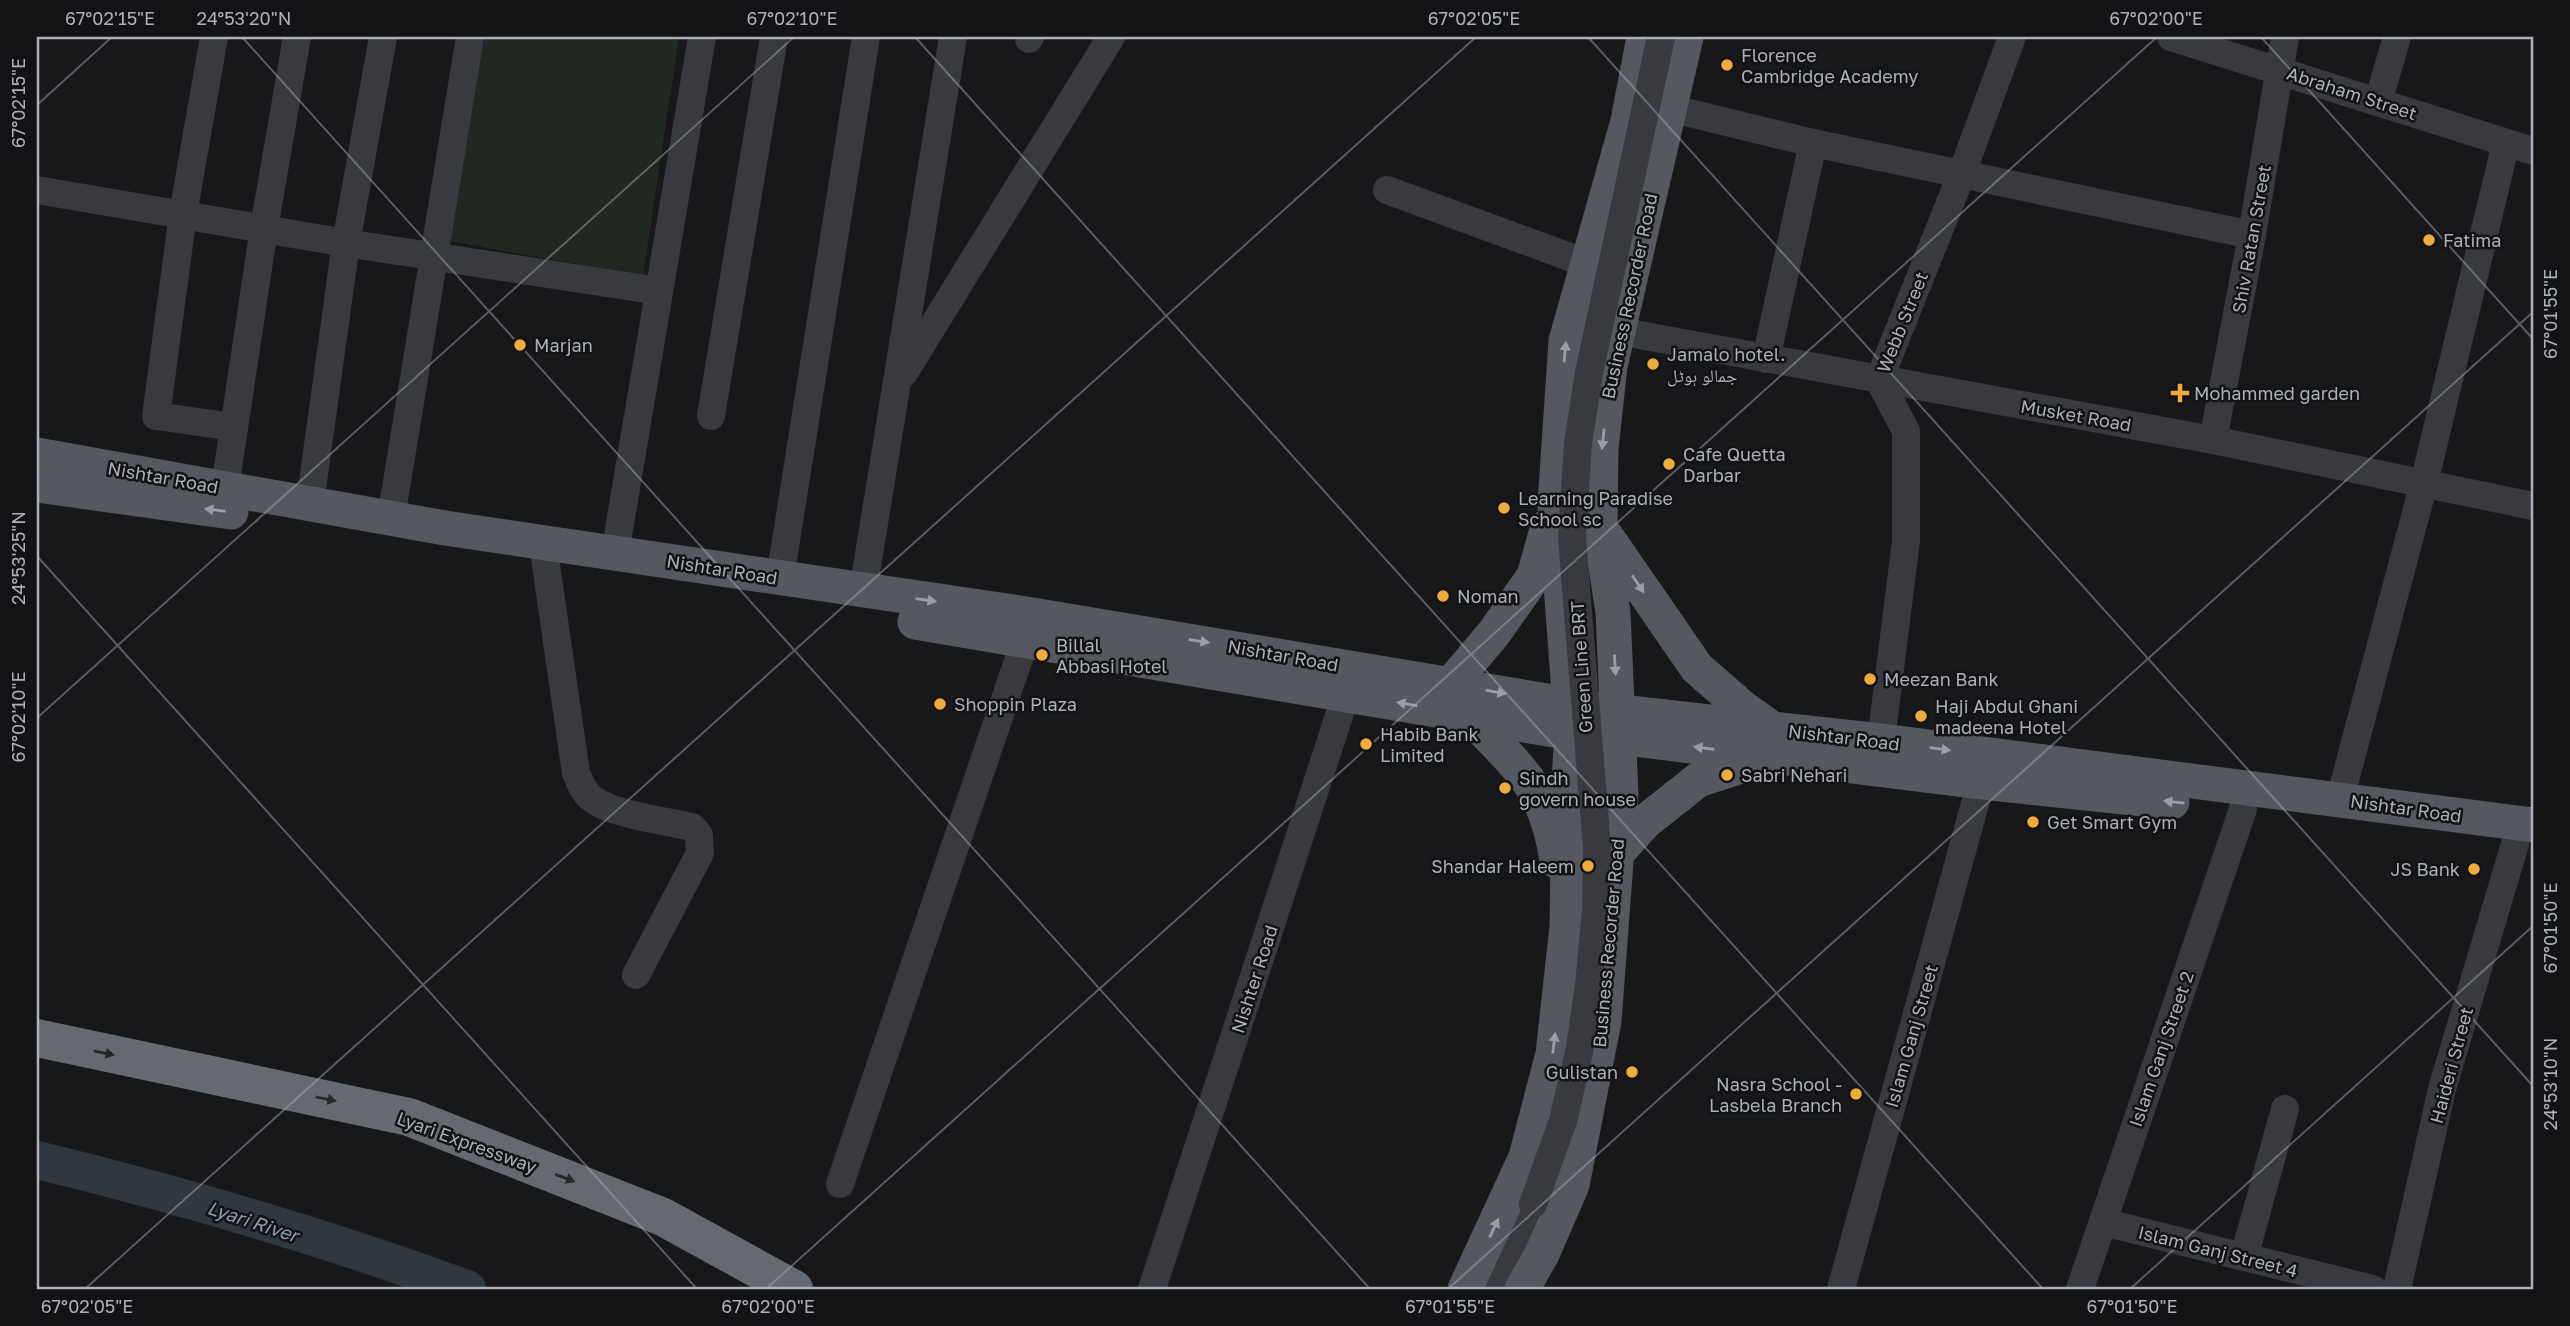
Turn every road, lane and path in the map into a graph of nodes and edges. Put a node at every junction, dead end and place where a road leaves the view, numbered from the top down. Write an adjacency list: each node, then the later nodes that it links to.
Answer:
1 (214, 37): 26 (street)
2 (297, 37): 27 (street)
3 (383, 37): 29 (street)
4 (470, 37): 30 (street)
5 (702, 37): 32 (street)
6 (774, 37): 37 (street)
7 (866, 37): 51 (street)
8 (953, 37): 36 (street)
9 (1111, 37): 36 (street)
10 (1644, 37): 31 (main road)
11 (1661, 37): 76 (street, Green Line BRT, bridge)
12 (1686, 37): 19 (main road, Business Recorder Road)
13 (2012, 37): 23 (street, Webb Street)
14 (2171, 37): 17 (street, Abraham Street)
15 (2285, 37): 17 (street, Shiv Ratan Street)
16 (2397, 37): 18 (street)
17 (2281, 71): 18 (street, Abraham Street); 28 (street, Shiv Ratan Street)
18 (2378, 102): 21 (street, Abraham Street)
19 (1669, 108): 20 (street); 33 (main road, Business Recorder Road)
20 (1813, 143): 23 (street); 34 (street)
21 (2507, 143): 22 (street, Abraham Street); 41 (street)
22 (2533, 152)
23 (1962, 173): 28 (street); 35 (street, Webb Street)
24 (37, 190): 26 (street)
25 (1387, 190): 31 (street)
26 (183, 214): 27 (street); 38 (street)
27 (264, 228): 29 (street); 38 (street)
28 (2252, 235): 39 (street, Shiv Ratan Street)
29 (346, 243): 30 (street); 44 (street)
30 (435, 256): 32 (street); 47 (street)
31 (1586, 262): 45 (main road, one-way to 31)
32 (659, 290): 49 (street)
33 (1618, 331): 34 (street, Musket Road); 48 (main road, Business Recorder Road, one-way to 48)
34 (1766, 359): 35 (street, Musket Road)
35 (1879, 380): 39 (street, Musket Road); 59 (street, Webb Street)
36 (896, 384): 52 (street)
37 (710, 416)
38 (234, 427): 43 (street)
39 (2213, 440): 41 (street, Musket Road)
40 (37, 455): 43 (main road, Nishtar Road)
41 (2424, 482): 46 (street, Musket Road); 62 (street)
42 (37, 485): 50 (main road, Nishtar Road, one-way to 42)
43 (225, 488): 44 (main road, Nishtar Road)
44 (310, 503): 47 (main road, Nishtar Road)
45 (1555, 504): 55 (main road); 57 (main road)
46 (2533, 506)
47 (391, 518): 49 (main road, Nishtar Road)
48 (1600, 528): 58 (main road, Business Recorder Road, one-way to 58); 60 (main road, one-way to 60)
49 (615, 553): 51 (main road, Nishtar Road)
50 (545, 558): 53 (main road, Nishtar Road); 67 (street)
51 (780, 578): 52 (main road, Nishtar Road)
52 (863, 591): 53 (main road, Nishtar Road, one-way to 53)
53 (1029, 628): 54 (main road, Nishtar Road); 70 (street)
54 (1351, 681): 55 (main road, Nishtar Road); 56 (main road, Nishtar Road, one-way to 54); 74 (street, Nishter Road)
55 (1451, 684): 57 (main road, Nishtar Road, one-way to 57)
56 (1468, 715): 57 (main road, Nishtar Road); 66 (main road)
57 (1571, 719): 58 (main road, Nishtar Road); 66 (main road)
58 (1617, 724): 60 (main road, Nishtar Road); 65 (main road, Business Recorder Road)
59 (1881, 741): 60 (main road, Nishtar Road); 62 (main road, Nishtar Road, one-way to 62)
60 (1772, 743): 61 (main road, Nishtar Road); 65 (main road)
61 (1981, 782): 63 (main road, Nishtar Road, one-way to 61); 78 (street, Islam Ganj Street)
62 (2340, 799): 64 (main road, Nishtar Road)
63 (2243, 809): 64 (main road, Nishtar Road); 71 (street, Islam Ganj Street 2)
64 (2527, 839): 81 (street, Haideri Street)
65 (1617, 853): 77 (main road, Business Recorder Road)
66 (1567, 927): 75 (main road, one-way to 66)
67 (635, 975)
68 (37, 1038): 73 (highway, Lyari Expressway, one-way to 73)
69 (2285, 1109): 72 (street)
70 (841, 1184)
71 (2103, 1222): 72 (street, Islam Ganj Street 4); 79 (street, Islam Ganj Street 2)
72 (2244, 1257): 80 (street, Islam Ganj Street 4)
73 (794, 1289)
74 (1152, 1289)
75 (1465, 1289)
76 (1493, 1289)
77 (1522, 1289)
78 (1841, 1289)
79 (2080, 1289)
80 (2373, 1289)
81 (2397, 1289)

